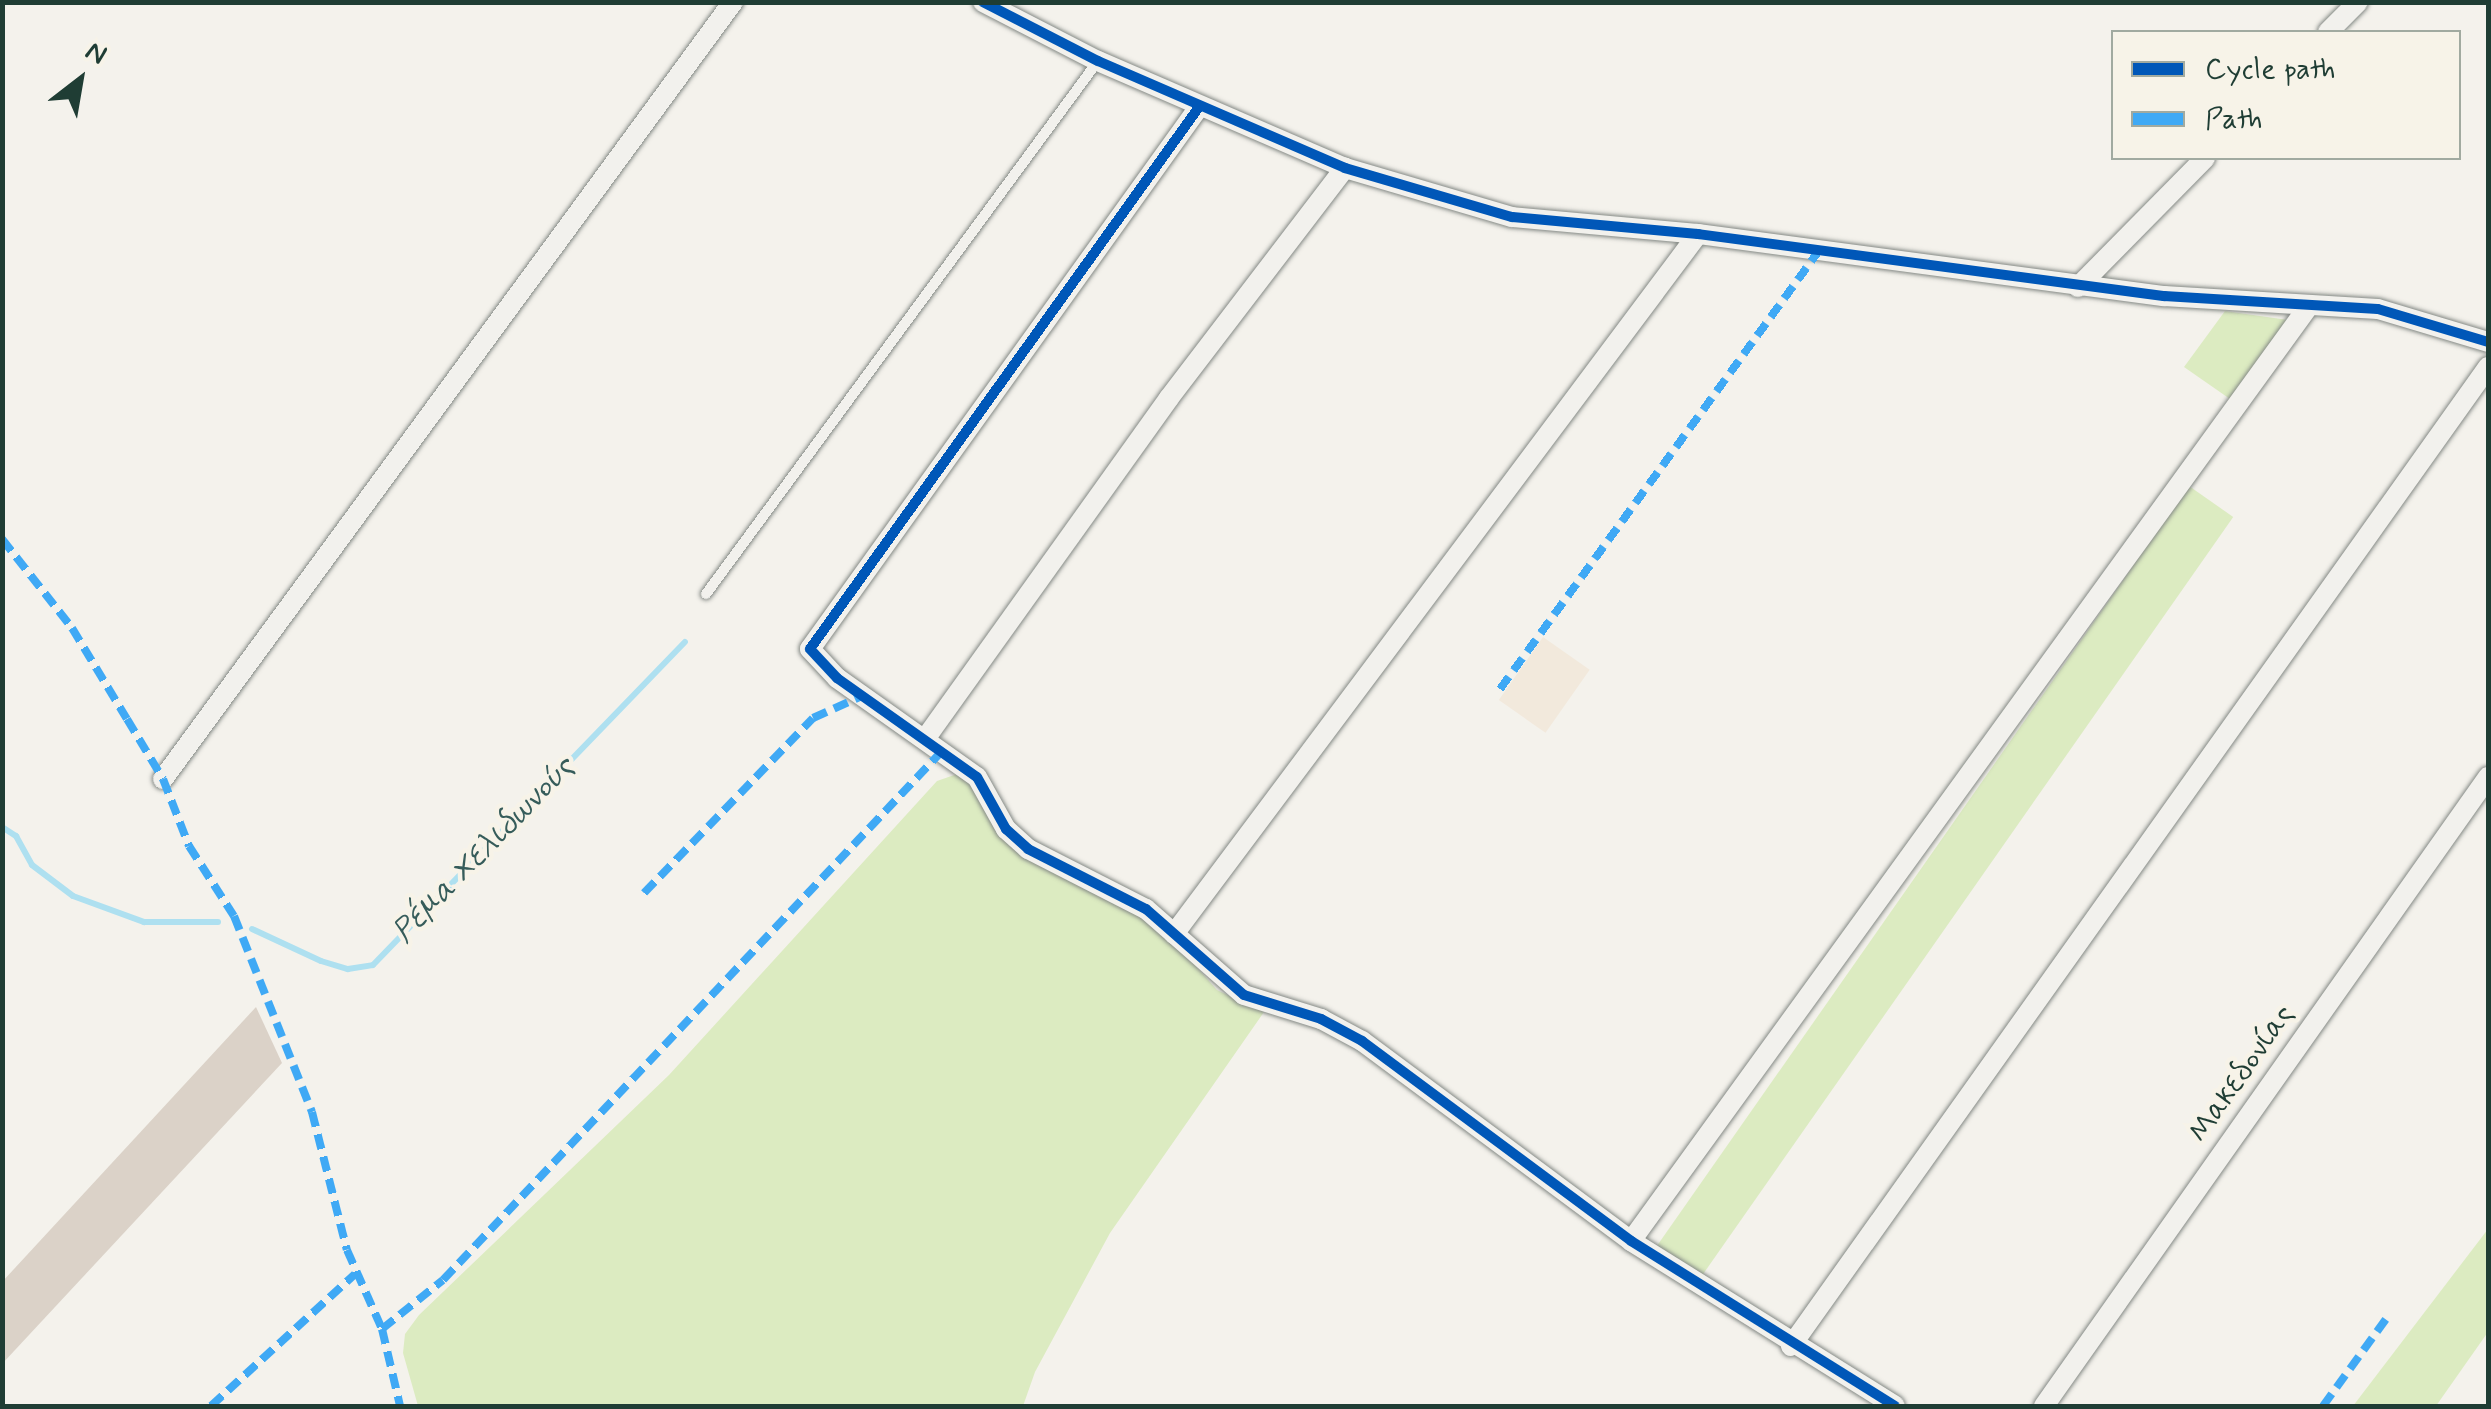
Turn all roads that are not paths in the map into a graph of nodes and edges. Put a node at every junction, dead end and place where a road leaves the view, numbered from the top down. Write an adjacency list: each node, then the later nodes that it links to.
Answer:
1 (732, 2): 17 (street)
2 (983, 2): 5 (street)
3 (2358, 2): 4 (street)
4 (2330, 30)
5 (1098, 61): 6 (street); 14 (lane)
6 (1199, 107): 8 (street); 15 (street)
7 (2203, 160): 10 (street)
8 (1345, 168): 9 (street); 15 (street)
9 (1698, 234): 10 (street); 18 (street)
10 (2078, 287): 11 (street)
11 (2308, 307): 12 (street); 19 (street)
12 (2488, 342)
13 (2488, 367): 20 (street)
14 (706, 594)
15 (925, 739): 18 (street)
16 (2488, 777): 22 (street, Μακεδονίας)
17 (163, 779)
18 (1174, 934): 19 (street)
19 (1631, 1241): 20 (street)
20 (1791, 1346): 21 (street)
21 (1895, 1406)
22 (2044, 1406)

